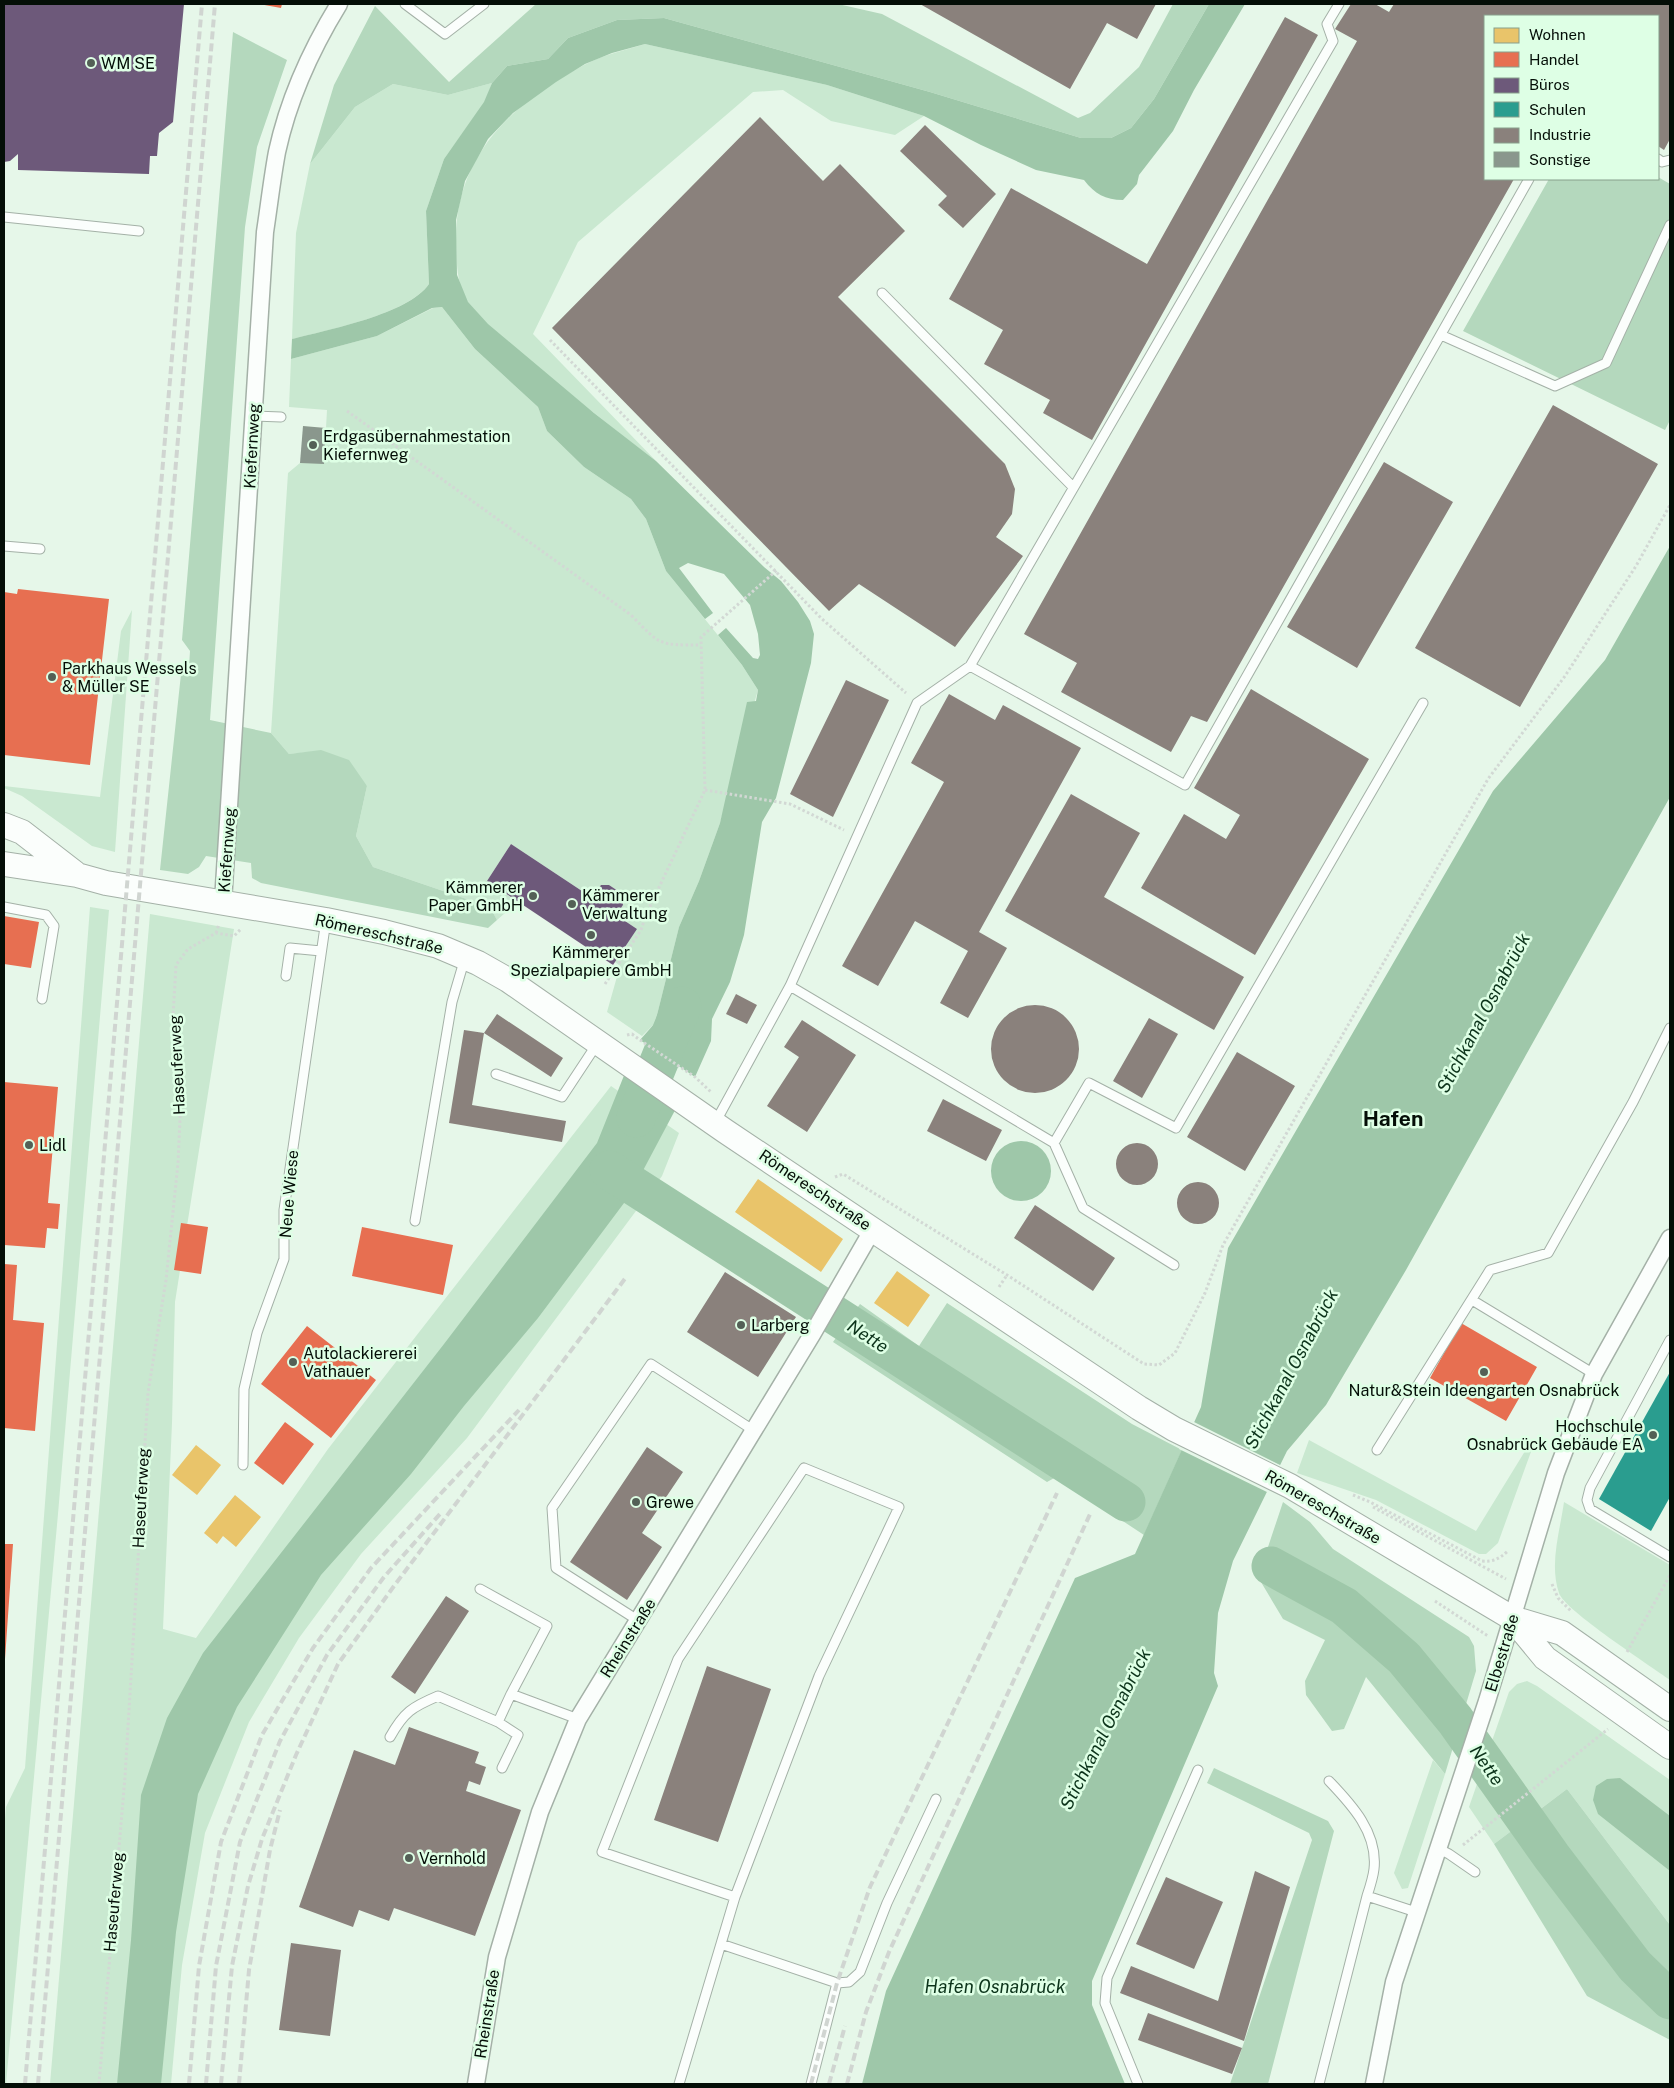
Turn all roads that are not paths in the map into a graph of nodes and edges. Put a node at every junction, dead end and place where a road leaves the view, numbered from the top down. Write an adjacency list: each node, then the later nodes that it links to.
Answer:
1 (339, 4): 11 (street, Kiefernweg)
2 (405, 4): 3 (lane)
3 (484, 4)
4 (1339, 4): 13 (lane)
5 (1528, 180): 10 (lane)
6 (4, 217): 8 (lane)
7 (1670, 225): 10 (lane)
8 (138, 231)
9 (882, 293): 13 (lane)
10 (1441, 335): 16 (lane)
11 (254, 416): 12 (lane); 21 (street, Kiefernweg)
12 (281, 417)
13 (1073, 487): 16 (lane)
14 (4, 546): 15 (lane)
15 (40, 549)
16 (970, 666): 27 (lane)
17 (1423, 703): 33 (lane)
18 (4, 825): 20 (main road, Römereschstraße)
19 (4, 864): 20 (main road, Römereschstraße)
20 (77, 874): 21 (main road, Römereschstraße)
21 (223, 902): 23 (main road, Römereschstraße)
22 (4, 907): 28 (lane)
23 (326, 920): 24 (lane, Neue Wiese); 25 (main road, Römereschstraße)
24 (320, 951): 26 (lane); 43 (lane, Neue Wiese)
25 (466, 957): 30 (main road, Römereschstraße); 34 (lane)
26 (286, 976)
27 (790, 986): 32 (lane); 33 (lane)
28 (42, 999)
29 (1670, 1028): 38 (lane)
30 (599, 1042): 31 (lane); 32 (main road, Römereschstraße)
31 (496, 1074)
32 (715, 1124): 35 (main road, Römereschstraße)
33 (1054, 1143): 37 (lane)
34 (415, 1221)
35 (873, 1229): 41 (street, Rheinstraße); 46 (main road, Römereschstraße)
36 (1670, 1238): 40 (street, Elbestraße)
37 (1174, 1265)
38 (1472, 1300): 40 (lane); 42 (lane)
39 (1670, 1340): 44 (lane)
40 (1594, 1374): 46 (street, Elbestraße)
41 (753, 1430): 47 (street, Rheinstraße); 47 (lane)
42 (1377, 1450)
43 (243, 1465)
44 (1670, 1556)
45 (480, 1589): 48 (lane)
46 (1512, 1618): 49 (main road, Römereschstraße); 53 (main road, Römereschstraße); 58 (street, Elbestraße)
47 (639, 1621): 50 (street, Rheinstraße)
48 (511, 1694): 50 (lane); 51 (lane)
49 (1670, 1709)
50 (578, 1719): 65 (street, Rheinstraße)
51 (498, 1722): 52 (lane); 54 (lane)
52 (390, 1737)
53 (1670, 1747)
54 (502, 1768)
55 (1198, 1770): 68 (lane)
56 (1329, 1781): 61 (lane)
57 (936, 1799): 64 (lane)
58 (1443, 1851): 59 (lane); 62 (street, Elbestraße)
59 (1475, 1872)
60 (735, 1896): 60 (lane); 63 (lane)
61 (1368, 1896): 62 (lane); 69 (lane)
62 (1416, 1912): 70 (street, Elbestraße)
63 (721, 1944): 64 (lane); 66 (lane)
64 (837, 1983): 67 (lane)
65 (476, 2084)
66 (679, 2084)
67 (811, 2084)
68 (1138, 2084)
69 (1319, 2084)
70 (1374, 2084)

